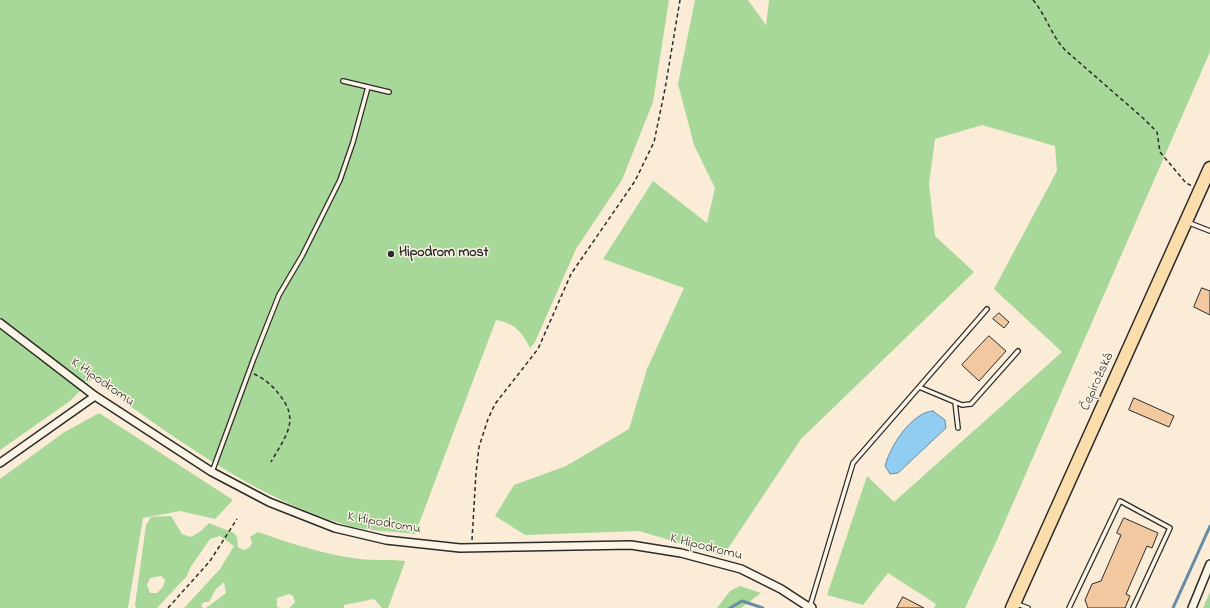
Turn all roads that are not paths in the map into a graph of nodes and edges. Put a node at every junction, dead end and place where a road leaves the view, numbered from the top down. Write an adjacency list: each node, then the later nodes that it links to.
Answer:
1 (344, 81): 2 (lane)
2 (368, 87): 3 (lane); 15 (lane)
3 (389, 92)
4 (1210, 168): 5 (main road, Čepirožská)
5 (1186, 222): 6 (lane); 17 (main road, Čepirožská)
6 (1210, 232)
7 (987, 308): 10 (lane)
8 (0, 323): 11 (street, K Hipodromu)
9 (1018, 351): 12 (lane)
10 (919, 387): 12 (lane); 18 (lane)
11 (95, 396): 14 (street); 15 (street, K Hipodromu)
12 (955, 402): 13 (lane)
13 (958, 428)
14 (0, 463)
15 (212, 472): 18 (street, K Hipodromu)
16 (1210, 564): 22 (street)
17 (1013, 605): 19 (lane)
18 (810, 608)
19 (1028, 608)
20 (1069, 608): 21 (lane)
21 (1133, 608)
22 (1192, 608)

